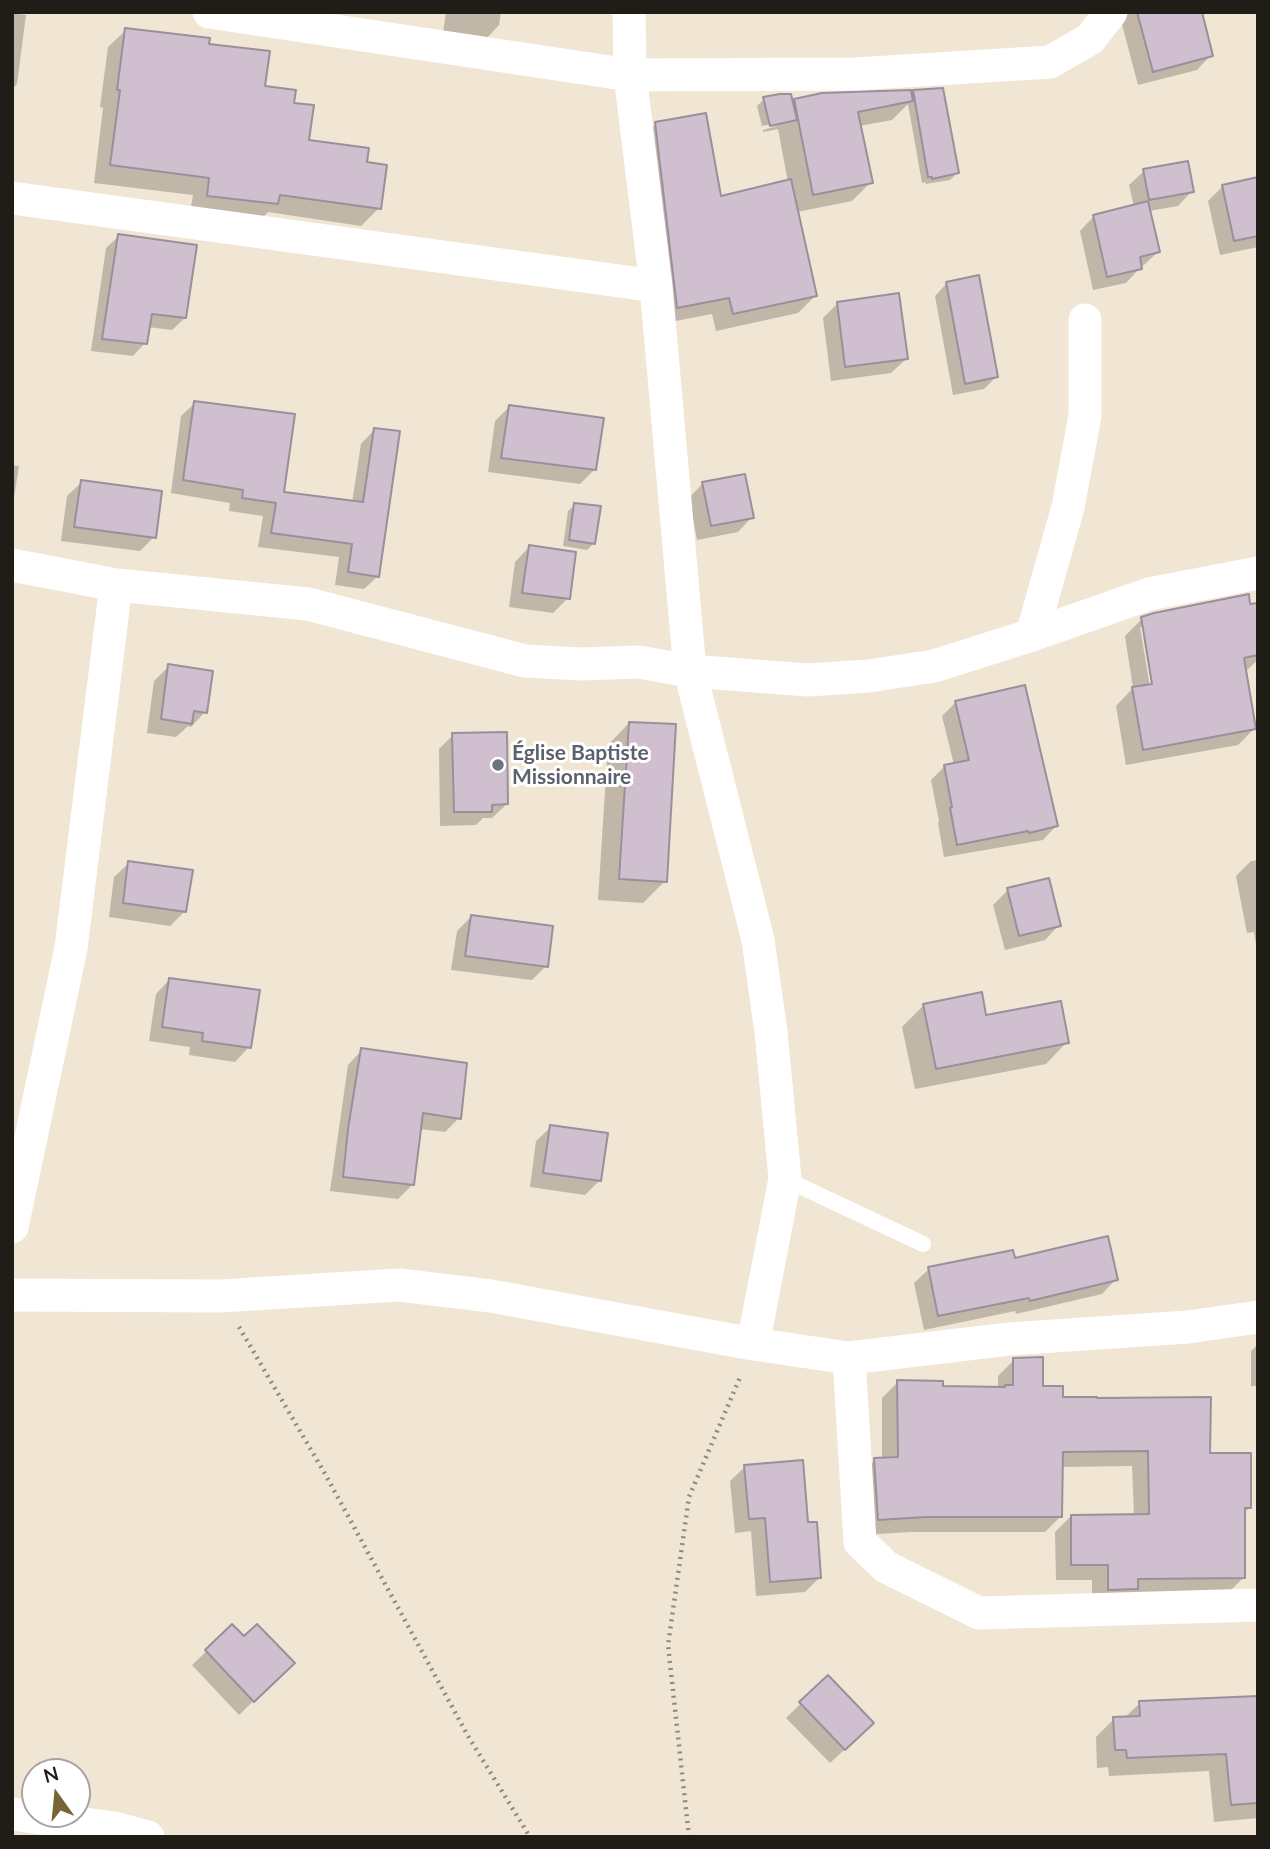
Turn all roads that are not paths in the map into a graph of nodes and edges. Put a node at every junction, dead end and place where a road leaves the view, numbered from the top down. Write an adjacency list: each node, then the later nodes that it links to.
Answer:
1 (209, 12): 4 (street)
2 (629, 12): 4 (street)
3 (1111, 12): 4 (street)
4 (630, 75): 6 (street)
5 (12, 198): 6 (street)
6 (656, 286): 12 (street)
7 (1085, 320): 11 (street)
8 (12, 565): 10 (street)
9 (1258, 573): 11 (street)
10 (116, 585): 12 (street); 14 (street)
11 (1032, 635): 12 (street)
12 (690, 671): 13 (street)
13 (785, 1179): 15 (lane); 18 (street)
14 (12, 1227)
15 (923, 1244)
16 (12, 1295): 18 (street)
17 (1258, 1317): 19 (street)
18 (753, 1344): 19 (street)
19 (849, 1358): 20 (street)
20 (1258, 1605)
21 (12, 1814): 22 (street)
22 (148, 1837)

